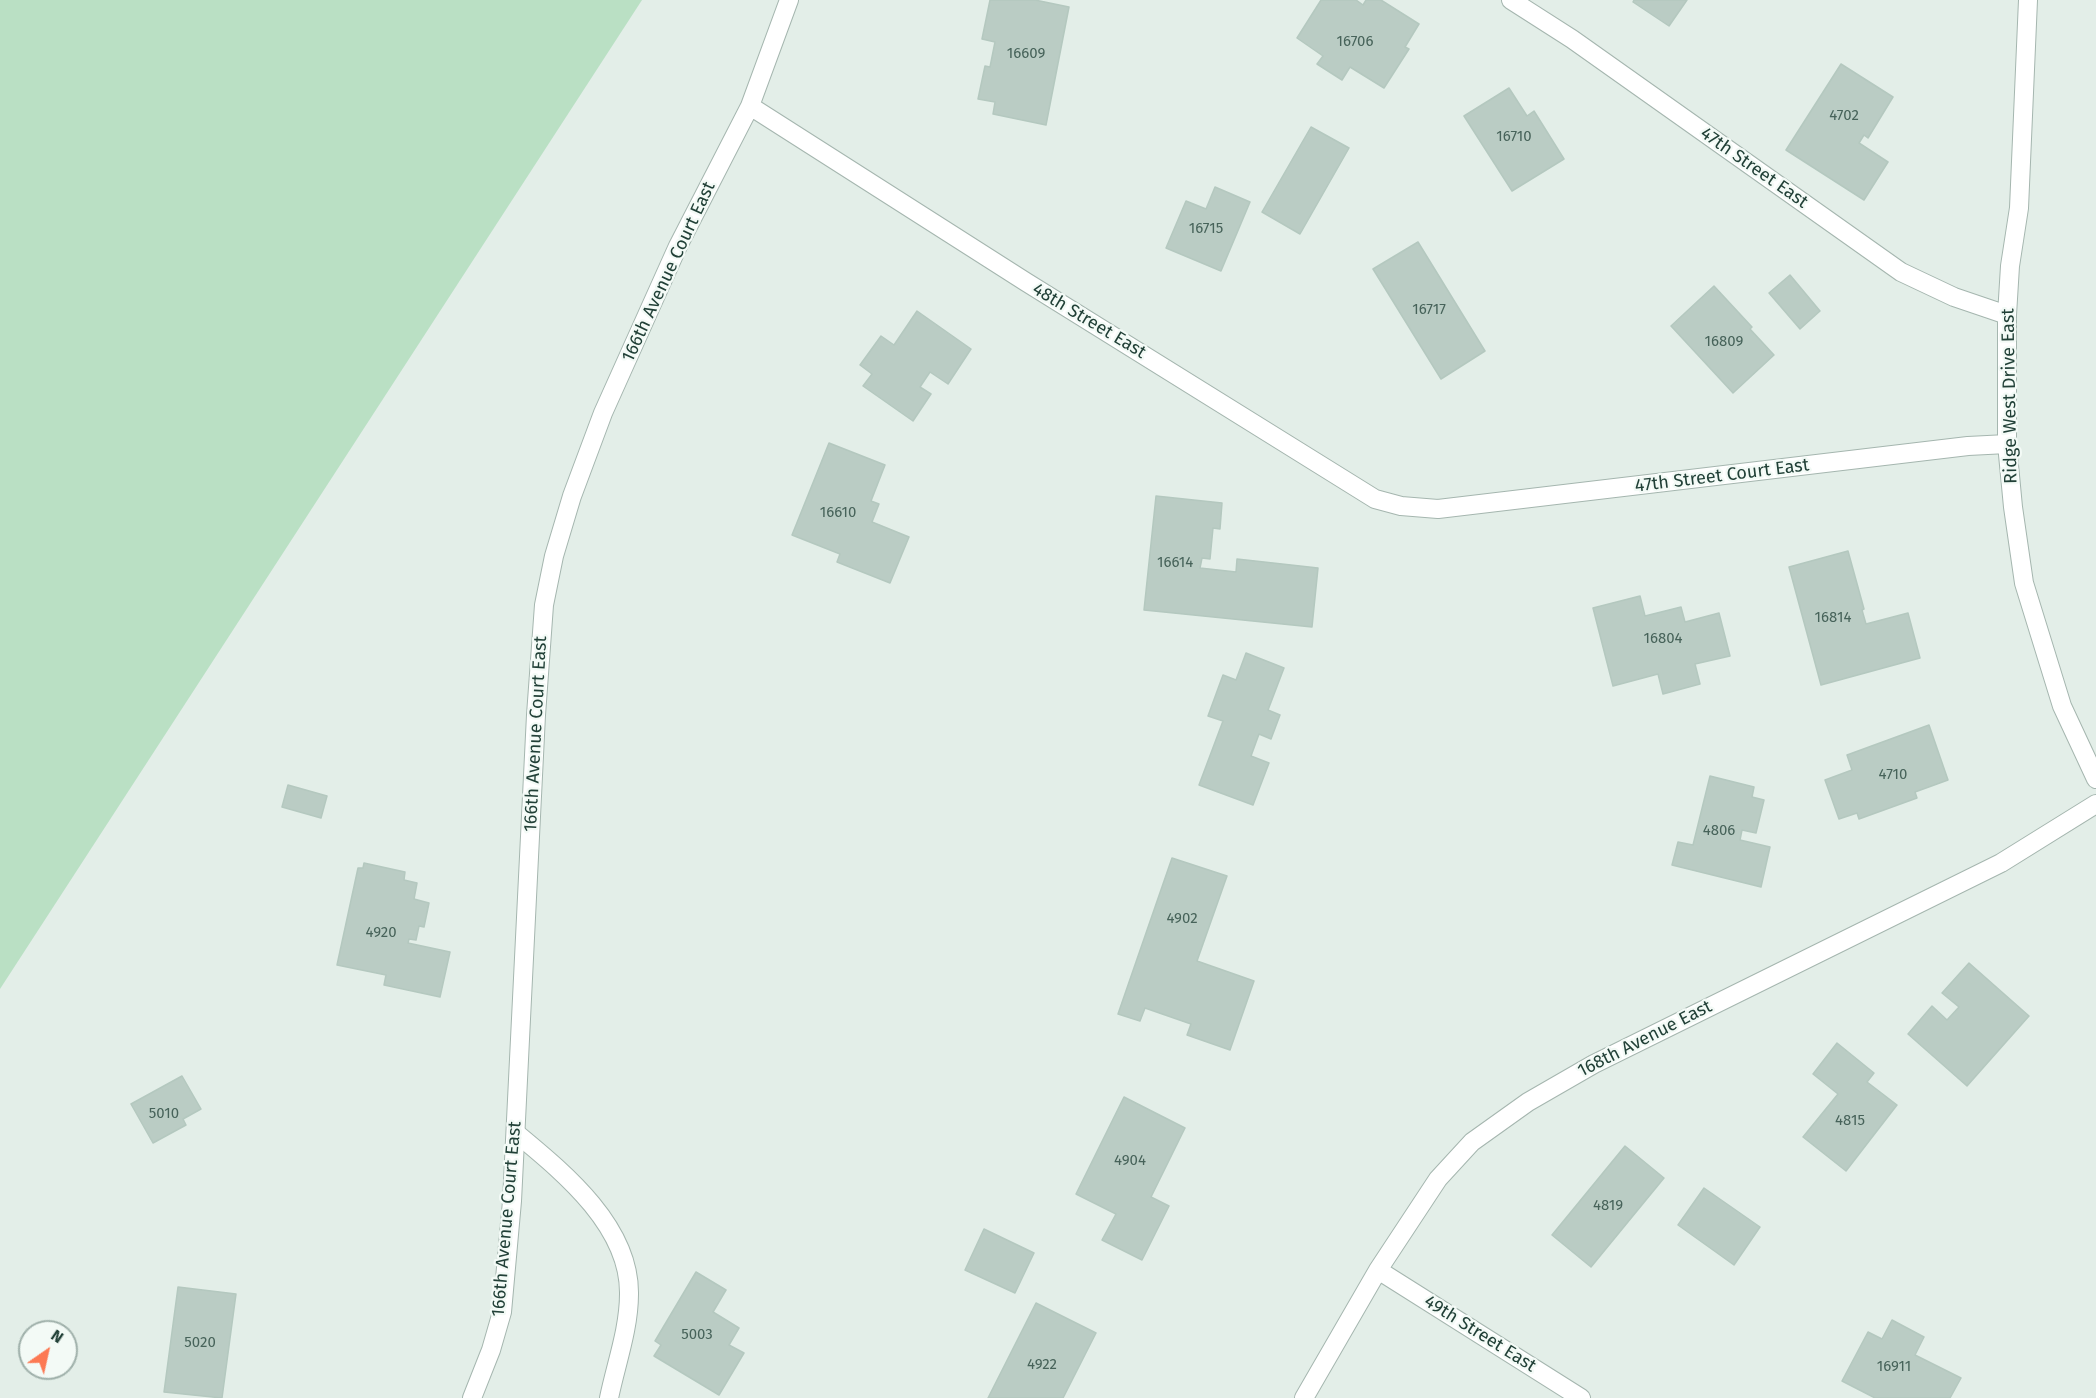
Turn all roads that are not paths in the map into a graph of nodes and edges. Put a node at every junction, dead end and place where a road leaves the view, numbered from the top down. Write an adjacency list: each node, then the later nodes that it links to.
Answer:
1 (789, 0): 4 (street, 166th Avenue Court East)
2 (1511, 0): 5 (street, 47th Street East)
3 (2028, 0): 5 (street, Ridge West Drive East)
4 (750, 106): 7 (street, 48th Street East); 10 (street, 166th Avenue Court East)
5 (2007, 315): 6 (street, Ridge West Drive East)
6 (2007, 444): 7 (street, 47th Street Court East); 8 (street, Ridge West Drive East)
7 (1438, 509)
8 (2096, 779)
9 (2096, 804): 11 (street, 168th Avenue East)
10 (516, 1133): 12 (street, 166th Avenue Court East); 13 (street)
11 (1378, 1270): 14 (street, 168th Avenue East); 15 (street, 49th Street East)
12 (472, 1398)
13 (609, 1398)
14 (1304, 1398)
15 (1581, 1398)

